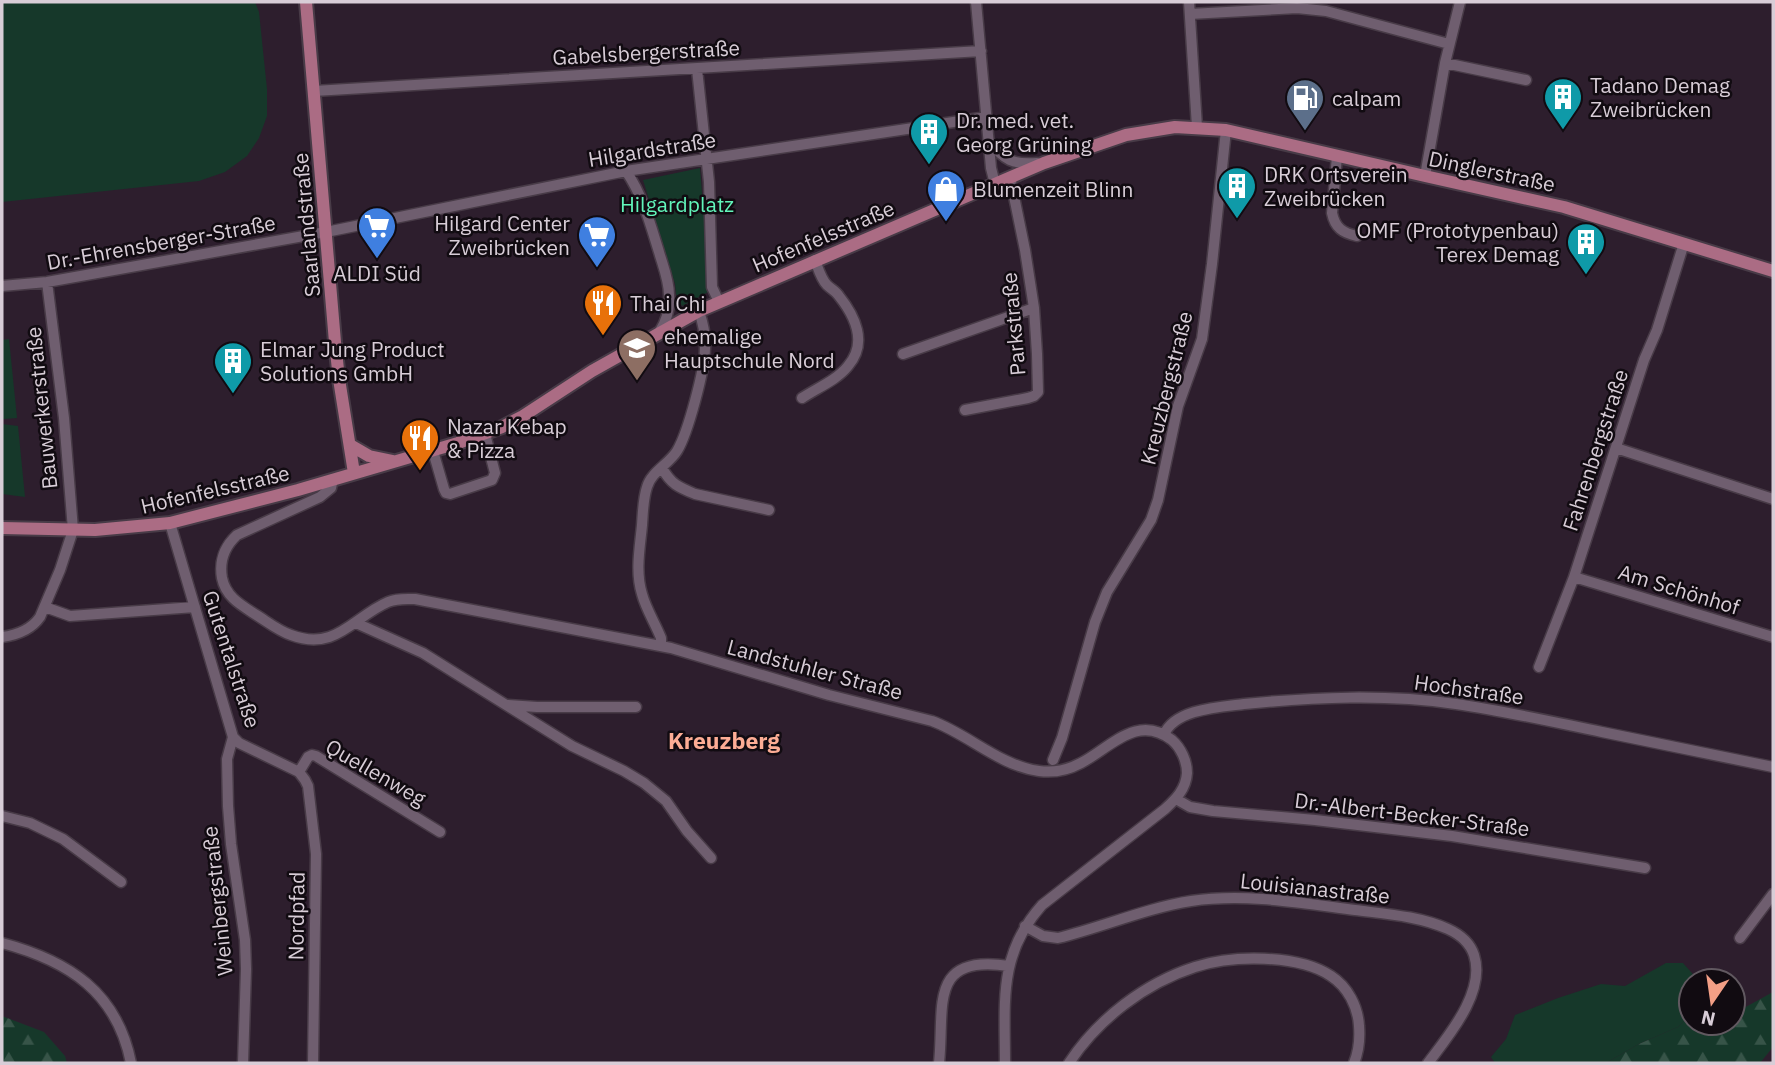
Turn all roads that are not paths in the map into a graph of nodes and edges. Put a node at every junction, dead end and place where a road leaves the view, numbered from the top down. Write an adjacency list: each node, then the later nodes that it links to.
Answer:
1 (306, 2): 11 (main road, Saarlandstraße)
2 (976, 2): 7 (street)
3 (1189, 2): 5 (street)
4 (1460, 2): 6 (street)
5 (1189, 14): 6 (street); 13 (street)
6 (1449, 44): 8 (street)
7 (981, 51): 9 (street, Gabelsbergerstraße); 12 (street)
8 (1445, 63): 10 (street); 20 (street)
9 (697, 69): 11 (street, Gabelsbergerstraße); 17 (street)
10 (1526, 80)
11 (314, 91): 23 (main road, Saarlandstraße)
12 (987, 117): 15 (street); 17 (street, Hilgardstraße)
13 (1197, 127): 14 (main road, Dinglerstraße); 18 (main road, Hofenfelsstraße)
14 (1226, 130): 16 (main road, Dinglerstraße); 62 (street, Kreuzbergstraße)
15 (989, 142): 18 (street); 22 (street)
16 (1337, 156): 20 (main road, Dinglerstraße); 24 (street)
17 (707, 159): 19 (street, Hilgardstraße); 30 (street)
18 (1044, 163): 21 (main road, Hofenfelsstraße)
19 (626, 171): 23 (street, Hilgardstraße); 33 (street)
20 (1425, 176): 25 (main road, Dinglerstraße)
21 (1010, 177): 22 (main road, Hofenfelsstraße); 31 (street, Parkstraße)
22 (995, 184): 26 (main road, Hofenfelsstraße)
23 (326, 232): 28 (street, Dr.-Ehrensberger-Straße); 38 (main road, Saarlandstraße)
24 (1357, 236)
25 (1684, 243): 27 (main road, Dinglerstraße); 39 (street, Fahrenbergstraße)
26 (815, 260): 30 (main road, Hofenfelsstraße); 35 (street)
27 (1773, 271)
28 (47, 282): 29 (street, Dr.-Ehrensberger-Straße); 49 (street, Bauwerkerstraße)
29 (2, 286)
30 (719, 302): 32 (main road, Hofenfelsstraße)
31 (1034, 308): 34 (street); 36 (street, Parkstraße)
32 (699, 311): 33 (main road, Hofenfelsstraße); 42 (street)
33 (660, 331): 37 (main road, Hofenfelsstraße)
34 (902, 354)
35 (802, 398)
36 (965, 410)
37 (485, 434): 40 (main road, Hofenfelsstraße); 40 (street)
38 (350, 445): 41 (main road); 43 (main road, Saarlandstraße)
39 (1616, 448): 45 (street); 50 (street, Fahrenbergstraße)
40 (433, 451): 41 (main road, Hofenfelsstraße)
41 (393, 461): 43 (main road, Hofenfelsstraße)
42 (662, 468): 46 (street); 56 (street)
43 (354, 473): 44 (main road, Hofenfelsstraße)
44 (333, 479): 47 (main road, Hofenfelsstraße); 53 (street, Landstuhler Straße)
45 (1773, 499)
46 (769, 510)
47 (170, 523): 49 (main road, Hofenfelsstraße); 52 (street, Gutentalstraße)
48 (2, 528): 49 (main road, Hofenfelsstraße)
49 (72, 530): 51 (street)
50 (1574, 577): 55 (street, Am Schönhof); 57 (street, Fahrenbergstraße)
51 (45, 607): 52 (street); 54 (street)
52 (195, 607): 61 (street, Gutentalstraße)
53 (356, 624): 56 (street, Landstuhler Straße); 58 (street)
54 (2, 637)
55 (1773, 637)
56 (661, 646): 60 (street, Landstuhler Straße)
57 (1539, 667)
58 (504, 705): 59 (street); 68 (street)
59 (636, 707)
60 (1164, 734): 63 (street, Hochstraße); 65 (street)
61 (233, 737): 64 (street, Gutentalstraße); 77 (street, Weinbergstraße)
62 (1053, 760)
63 (1773, 766)
64 (299, 772): 67 (street, Quellenweg); 78 (street, Nordpfad)
65 (1176, 799): 69 (street, Dr.-Albert-Becker-Straße); 72 (street)
66 (2, 816): 70 (street)
67 (440, 832)
68 (711, 858)
69 (1645, 868)
70 (121, 882)
71 (1773, 894): 73 (street)
72 (1026, 926): 75 (street); 83 (street, Louisianastraße)
73 (1740, 938)
74 (2, 943): 76 (street)
75 (1009, 966): 79 (street); 80 (street)
76 (131, 1063)
77 (243, 1063)
78 (313, 1063)
79 (939, 1063)
80 (1005, 1063)
81 (1069, 1063): 82 (street)
82 (1354, 1063)
83 (1428, 1063)

